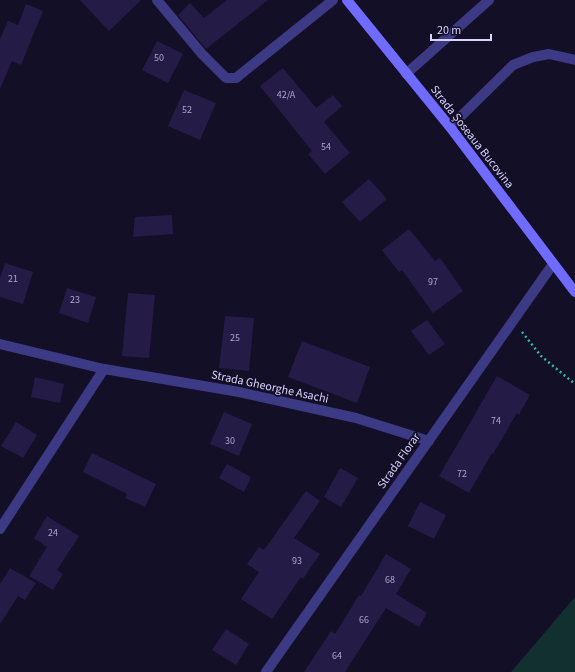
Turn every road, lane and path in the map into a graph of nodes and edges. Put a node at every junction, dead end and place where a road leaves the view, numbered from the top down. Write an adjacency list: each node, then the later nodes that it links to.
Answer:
1 (157, 0): 2 (street)
2 (333, 0)
3 (347, 0): 6 (main road, Strada Șoseaua Bucovina)
4 (489, 0): 6 (street)
5 (575, 60): 7 (street)
6 (406, 74): 7 (main road, Strada Șoseaua Bucovina)
7 (450, 127): 8 (main road, Strada Șoseaua Bucovina)
8 (553, 264): 9 (main road, Strada Șoseaua Bucovina); 10 (street, Strada Florar)
9 (575, 292)
10 (513, 320): 13 (path); 14 (street, Strada Florar)
11 (0, 344): 12 (street, Strada Gheorghe Asachi)
12 (104, 370): 14 (street, Strada Gheorghe Asachi); 15 (street)
13 (575, 384)
14 (429, 441): 16 (street, Strada Florar)
15 (0, 529)
16 (266, 672)

